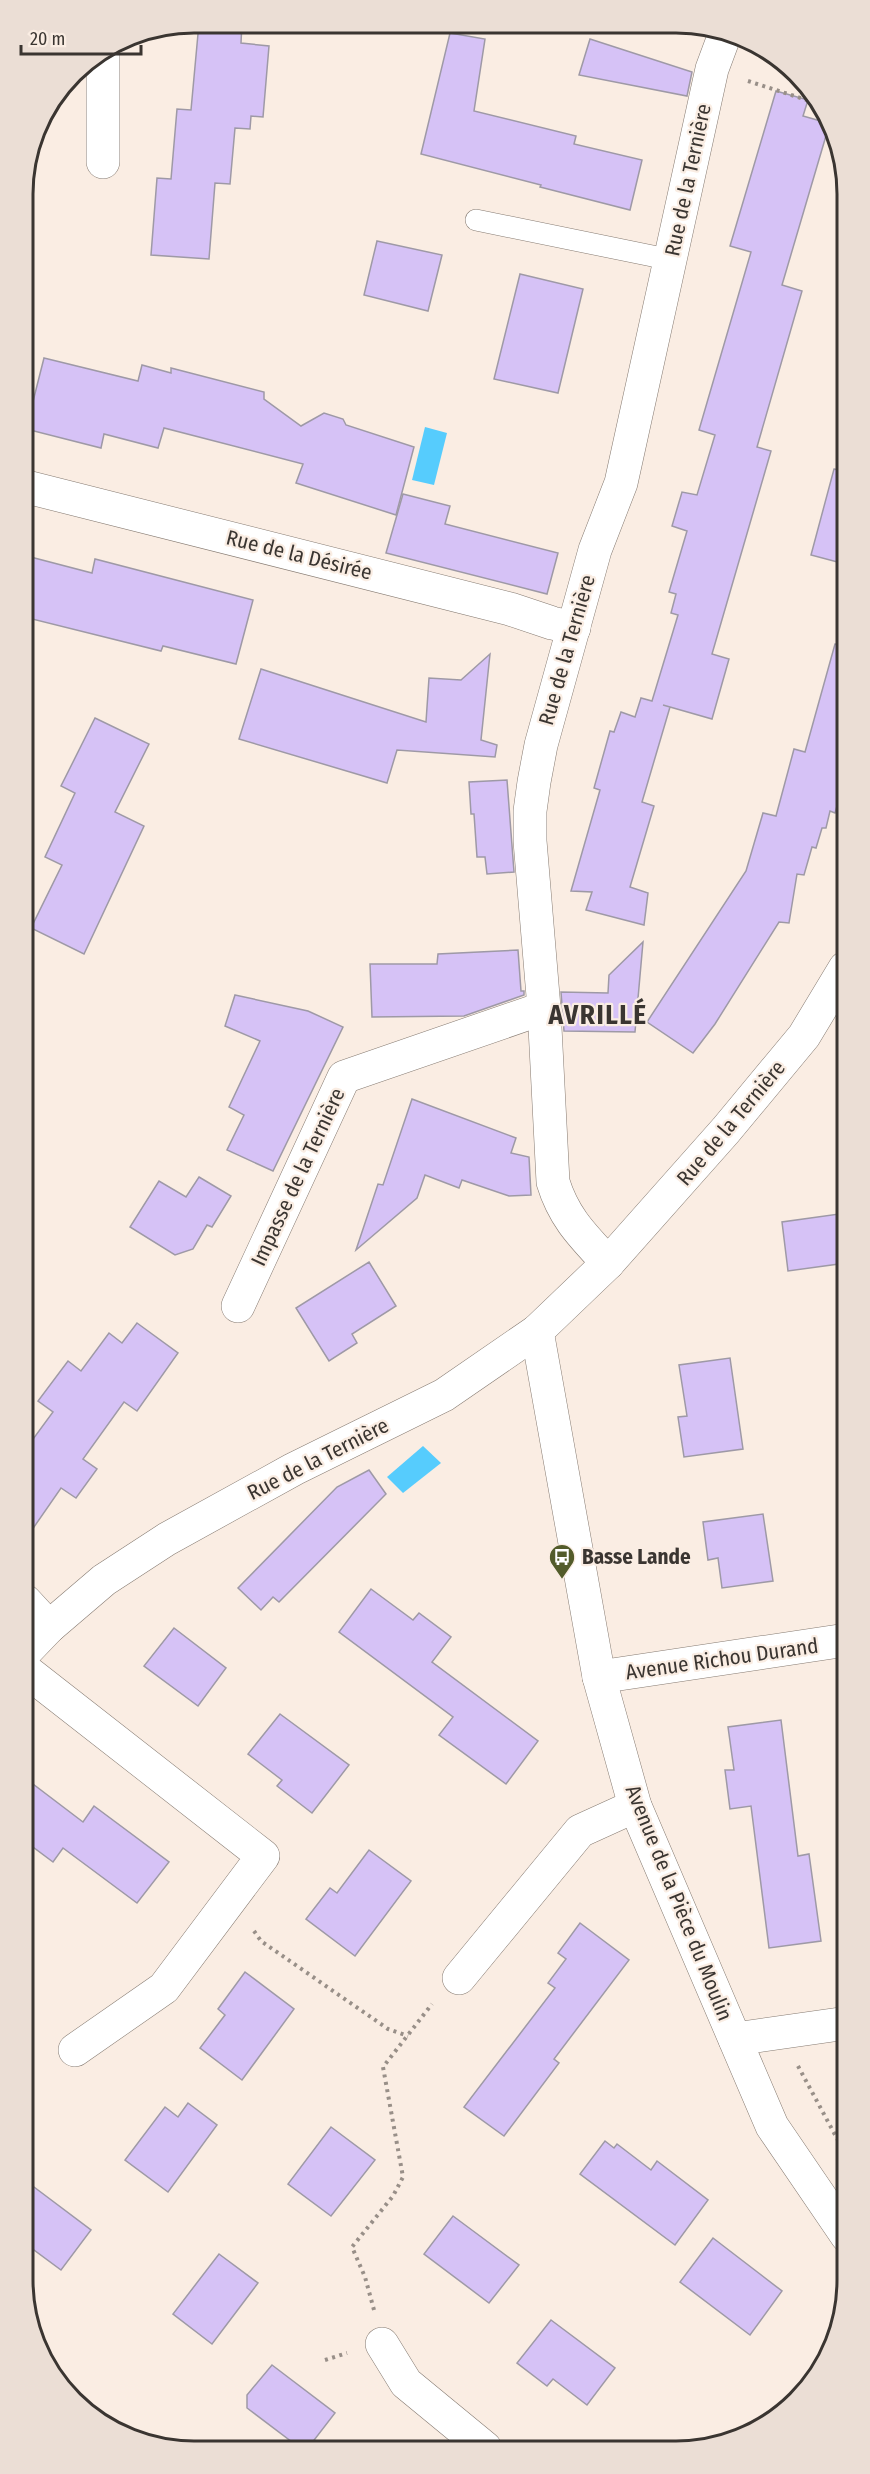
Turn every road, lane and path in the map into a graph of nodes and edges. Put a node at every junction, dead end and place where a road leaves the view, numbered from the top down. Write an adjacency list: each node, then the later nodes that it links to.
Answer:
1 (723, 40): 7 (street, Rue de la Ternière)
2 (103, 61): 5 (street)
3 (740, 78): 4 (path)
4 (807, 100)
5 (103, 162)
6 (476, 220): 7 (lane)
7 (672, 260): 9 (street, Rue de la Ternière)
8 (33, 489): 9 (street, Rue de la Désirée)
9 (574, 628): 11 (street, Rue de la Ternière)
10 (837, 983): 12 (street, Rue de la Ternière)
11 (544, 1008): 12 (street, Rue de la Ternière); 13 (street, Impasse de la Ternière)
12 (608, 1263): 14 (street, Rue de la Ternière)
13 (238, 1305)
14 (537, 1331): 16 (street, Rue de la Ternière); 20 (street, Avenue de la Pièce du Moulin)
15 (33, 1610): 16 (street)
16 (49, 1628): 18 (street, Rue de la Ternière)
17 (837, 1642): 20 (street, Avenue Richou Durand)
18 (33, 1644)
19 (33, 1676): 22 (street)
20 (599, 1677): 21 (street, Avenue de la Pièce du Moulin)
21 (635, 1806): 23 (street); 26 (street, Avenue de la Pièce du Moulin)
22 (230, 1901): 25 (path); 27 (street)
23 (459, 1978): 25 (path)
24 (837, 2025): 26 (street)
25 (408, 2036): 31 (path)
26 (735, 2039): 30 (street, Avenue de la Pièce du Moulin)
27 (75, 2050)
28 (796, 2061): 29 (path)
29 (837, 2138)
30 (837, 2221)
31 (382, 2344): 32 (street)
32 (476, 2441)

